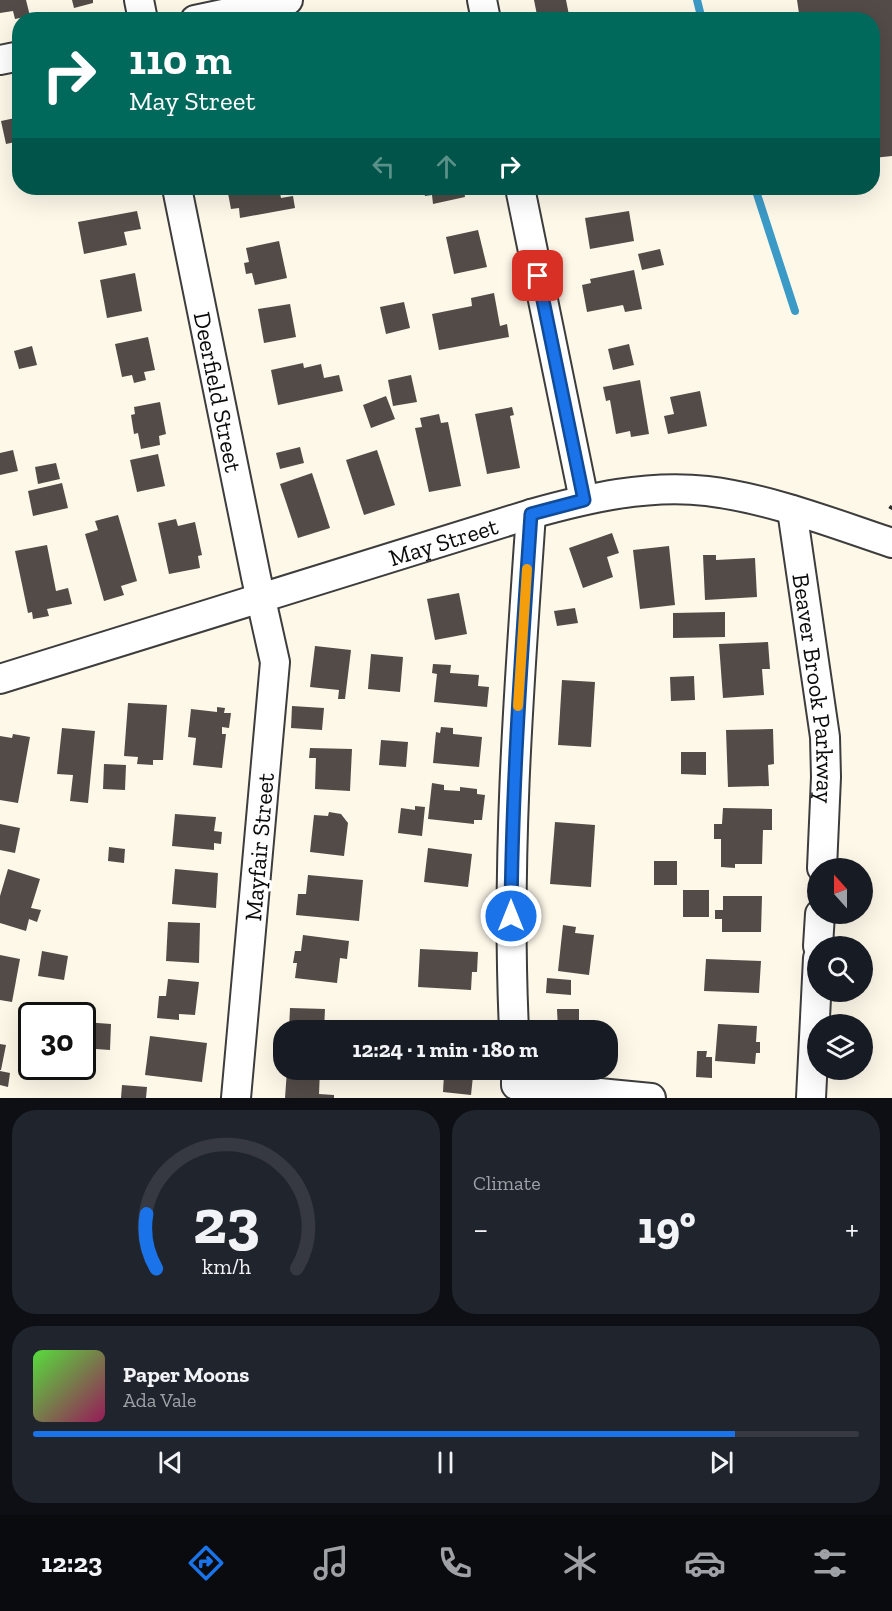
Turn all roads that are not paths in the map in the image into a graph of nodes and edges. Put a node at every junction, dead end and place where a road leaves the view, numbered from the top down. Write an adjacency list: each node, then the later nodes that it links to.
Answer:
1 (288, 0): 2 (street)
2 (232, 12)
3 (178, 195): 9 (street, Deerfield Street)
4 (521, 195): 5 (street)
5 (584, 500): 6 (street, May Street); 7 (street, May Street)
6 (792, 510): 8 (street, May Street); 11 (street, Beaver Brook Parkway)
7 (531, 514): 9 (street, May Street); 13 (street)
8 (892, 543)
9 (260, 598): 10 (street, May Street); 15 (street, Mayfair Street)
10 (0, 679)
11 (822, 858)
12 (816, 1002): 17 (street)
13 (513, 1020)
14 (516, 1080): 16 (street)
15 (236, 1098)
16 (651, 1098)
17 (811, 1098)

